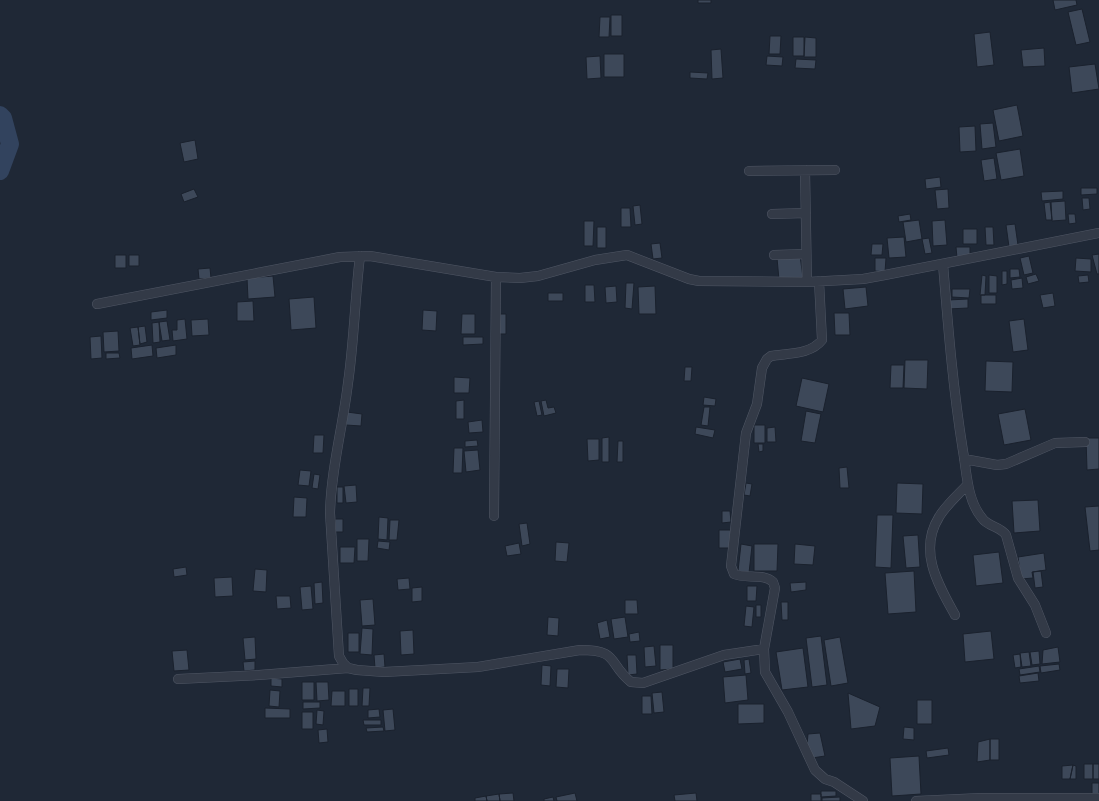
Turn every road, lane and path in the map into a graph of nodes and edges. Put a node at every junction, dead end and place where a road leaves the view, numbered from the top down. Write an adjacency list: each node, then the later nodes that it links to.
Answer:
1 (805, 170): 2 (street); 3 (street); 4 (street)
2 (835, 170)
3 (749, 171)
4 (806, 213): 5 (street); 7 (street)
5 (772, 214)
6 (1099, 233): 10 (street)
7 (806, 254): 8 (street); 13 (street)
8 (774, 255)
9 (360, 256): 11 (street); 14 (street); 22 (street)
10 (943, 264): 12 (street); 16 (street)
11 (496, 277): 13 (street); 18 (street)
12 (818, 281): 13 (street); 21 (street)
13 (807, 282)
14 (97, 304)
15 (1085, 442): 16 (street)
16 (964, 459): 17 (street)
17 (968, 484): 19 (street); 20 (street)
18 (494, 516)
19 (955, 615)
20 (1046, 633)
21 (764, 649): 22 (street); 25 (street)
22 (348, 668): 23 (street)
23 (178, 679)
24 (1099, 798): 26 (street)
25 (863, 801)
26 (916, 801)

